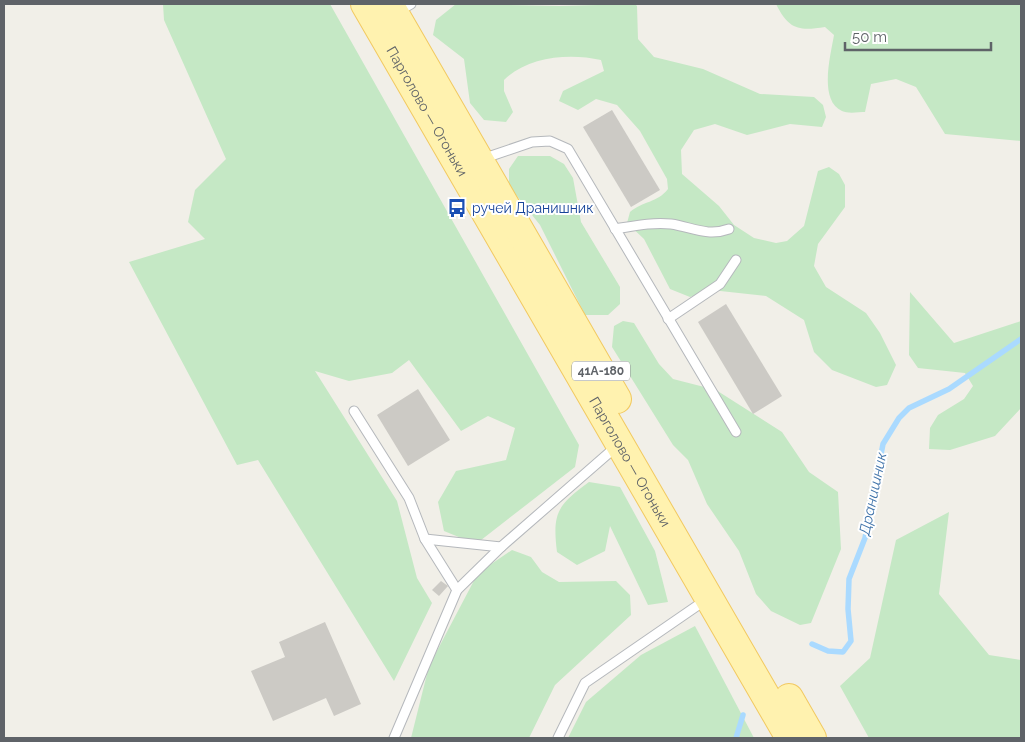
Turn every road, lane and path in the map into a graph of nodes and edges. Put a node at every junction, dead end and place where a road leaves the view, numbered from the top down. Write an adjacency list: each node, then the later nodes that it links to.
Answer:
1 (365, 4): 10 (main road, Парголово — Огоньки / 41А-180)
2 (398, 7): 3 (main road, Парголово — Огоньки / 41А-180)
3 (479, 159): 4 (lane); 18 (main road, Парголово — Огоньки / 41А-180)
4 (615, 229): 5 (lane); 7 (lane)
5 (729, 229)
6 (736, 260): 7 (lane)
7 (668, 319): 9 (lane)
8 (354, 411): 11 (lane)
9 (736, 432)
10 (620, 443): 12 (lane); 14 (main road, Парголово — Огоньки / 41А-180)
11 (425, 539): 12 (lane); 13 (lane)
12 (501, 546): 13 (lane)
13 (457, 590): 15 (lane)
14 (709, 598): 16 (lane); 17 (main road, Парголово — Огоньки / 41А-180)
15 (394, 738)
16 (558, 738)
17 (790, 738)
18 (812, 738)

